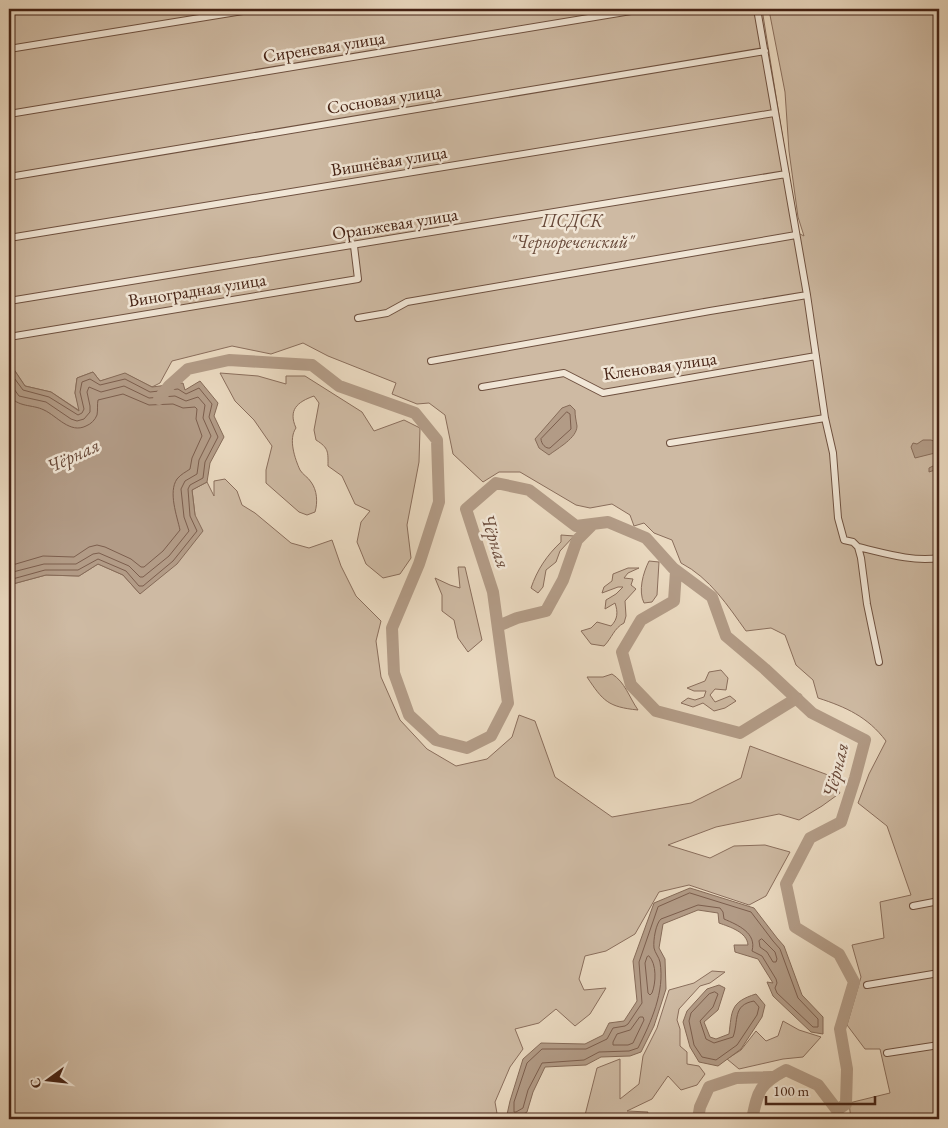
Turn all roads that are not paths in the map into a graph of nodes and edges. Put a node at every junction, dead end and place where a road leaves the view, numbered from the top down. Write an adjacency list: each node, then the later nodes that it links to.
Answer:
1 (255, 9): 4 (street)
2 (644, 9): 7 (street, Сиреневая улица)
3 (757, 9): 5 (street)
4 (9, 49)
5 (765, 51): 6 (street); 9 (street, Сосновая улица)
6 (774, 113): 8 (street); 11 (street, Вишнёвая улица)
7 (9, 114)
8 (786, 174): 10 (street); 12 (street, Оранжевая улица)
9 (9, 177)
10 (796, 235): 13 (street); 15 (street)
11 (9, 238)
12 (354, 246): 14 (street, Оранжевая улица); 16 (street, Виноградная улица)
13 (807, 295): 17 (street); 18 (street)
14 (9, 301)
15 (358, 318)
16 (9, 337)
17 (816, 356): 19 (street, Кленовая улица); 20 (street)
18 (430, 361)
19 (482, 387)
20 (825, 418): 21 (street); 22 (street)
21 (670, 443)
22 (858, 546): 23 (street); 24 (street)
23 (939, 558)
24 (879, 662)
25 (939, 901): 26 (street)
26 (913, 906)
27 (939, 973): 28 (street)
28 (867, 985)
29 (939, 1044): 30 (street)
30 (887, 1053)
31 (939, 1117): 32 (street)
32 (924, 1119)

